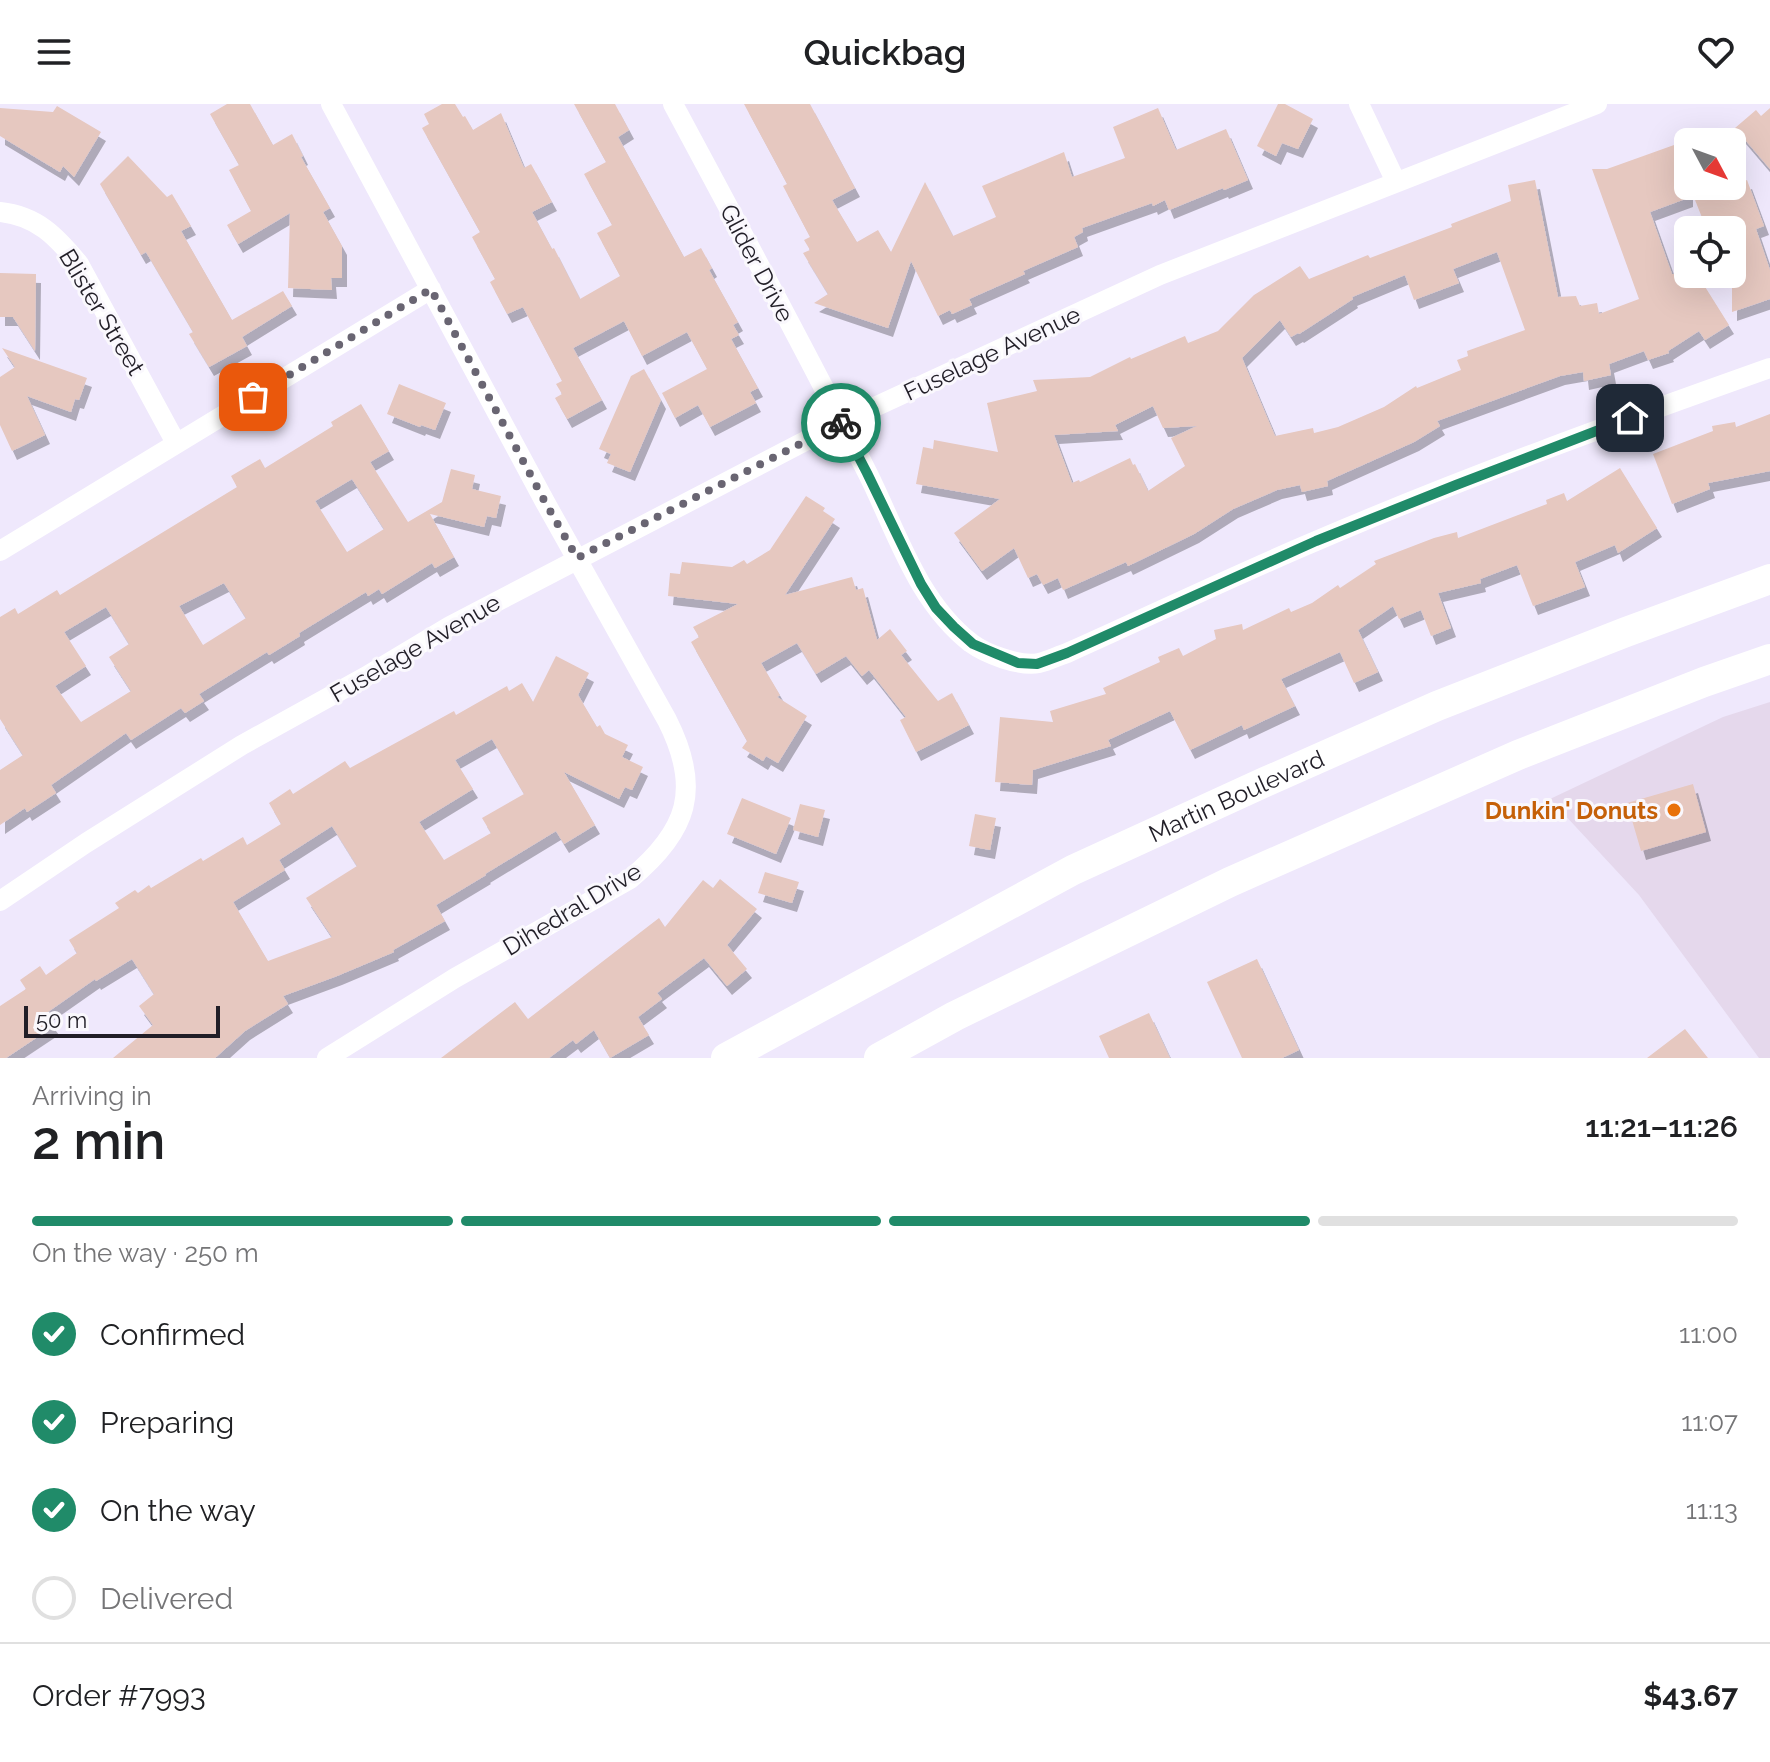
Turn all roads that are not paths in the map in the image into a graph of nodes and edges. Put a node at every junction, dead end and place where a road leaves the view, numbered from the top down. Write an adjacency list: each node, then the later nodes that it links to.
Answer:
1 (331, 104): 7 (street, Dihedral Drive)
2 (673, 104): 9 (street, Glider Drive)
3 (1359, 104): 5 (street)
4 (1597, 104): 5 (street, Fuselage Avenue)
5 (1396, 182): 9 (street, Fuselage Avenue)
6 (0, 212): 10 (street, Blister Street)
7 (431, 289): 10 (street); 12 (street, Dihedral Drive)
8 (1770, 368): 9 (street, Glider Drive)
9 (840, 423): 12 (street, Fuselage Avenue)
10 (176, 443): 11 (street)
11 (0, 551)
12 (577, 558): 15 (street, Fuselage Avenue); 16 (street, Dihedral Drive)
13 (1770, 579): 17 (main road, Martin Boulevard)
14 (1770, 659): 18 (main road)
15 (0, 901)
16 (327, 1058)
17 (726, 1058)
18 (879, 1058)

